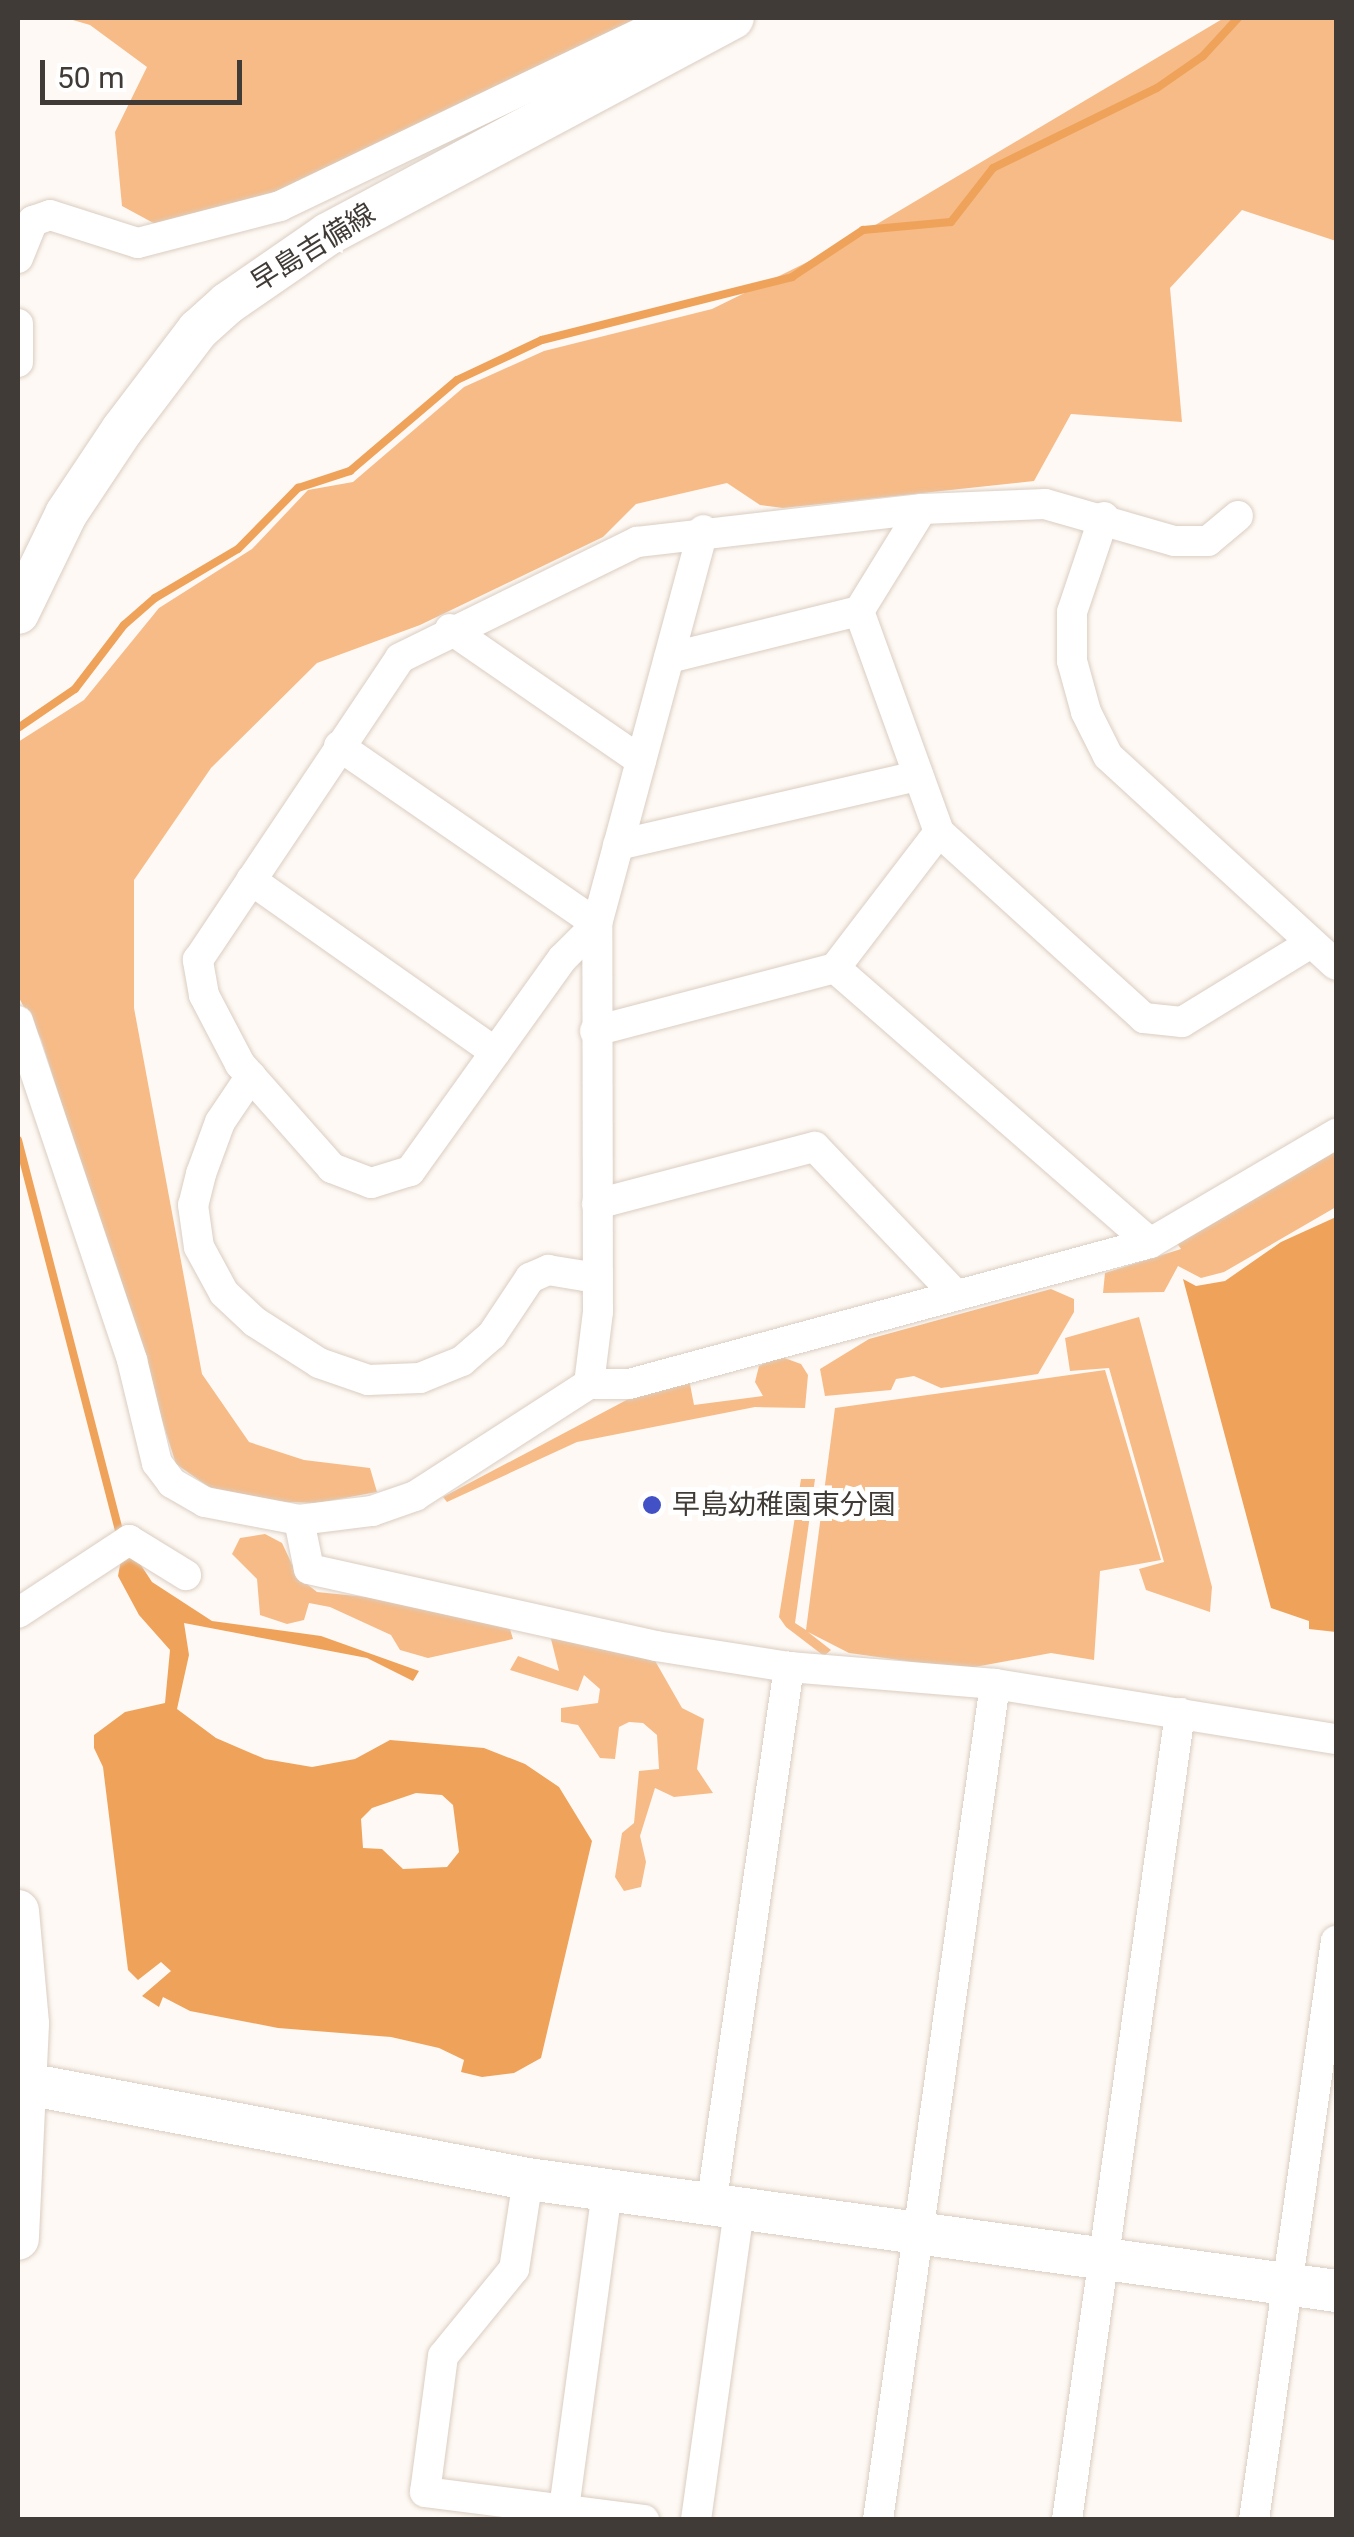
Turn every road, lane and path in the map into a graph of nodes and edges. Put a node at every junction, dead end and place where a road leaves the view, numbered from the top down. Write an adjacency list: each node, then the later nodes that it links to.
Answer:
1 (673, 18): 3 (street)
2 (729, 18): 10 (street, 早島吉備線)
3 (18, 258)
4 (18, 324): 5 (street)
5 (18, 362)
6 (922, 509): 8 (street); 9 (street); 11 (street)
7 (1238, 516): 8 (street)
8 (1104, 517): 21 (street)
9 (703, 530): 12 (street); 13 (street)
10 (22, 590)
11 (859, 611): 13 (street); 16 (street)
12 (450, 629): 14 (street); 15 (street)
13 (668, 658): 15 (street)
14 (339, 746): 19 (street); 20 (street)
15 (641, 761): 18 (street)
16 (918, 776): 17 (street); 18 (street)
17 (938, 832): 21 (street); 23 (street)
18 (618, 845): 20 (street)
19 (250, 880): 26 (street); 27 (street)
20 (597, 924): 25 (street); 26 (street)
21 (1311, 943): 22 (street)
22 (1336, 964)
23 (835, 968): 25 (street); 30 (street)
24 (18, 1022): 34 (street)
25 (596, 1031): 29 (street)
26 (495, 1052): 27 (street)
27 (251, 1076): 31 (street)
28 (1336, 1134): 30 (street)
29 (597, 1204): 31 (street); 32 (street)
30 (1150, 1242): 32 (street)
31 (598, 1278): 33 (street)
32 (954, 1292): 33 (street)
33 (590, 1384): 34 (street)
34 (299, 1520): 37 (street)
35 (186, 1575): 36 (street)
36 (18, 1612)
37 (790, 1667): 38 (street); 46 (street)
38 (995, 1684): 39 (street); 47 (street)
39 (1180, 1713): 40 (street); 49 (street)
40 (1336, 1738)
41 (18, 1911): 43 (street)
42 (1336, 1942): 50 (street)
43 (27, 2084): 44 (street); 48 (street)
44 (528, 2179): 45 (street); 52 (street)
45 (607, 2190): 46 (street); 53 (street)
46 (725, 2207): 47 (street); 55 (street)
47 (921, 2236): 49 (street); 56 (street)
48 (18, 2240)
49 (1102, 2259): 50 (street); 57 (street)
50 (1288, 2283): 51 (street); 58 (street)
51 (1336, 2291)
52 (422, 2506): 53 (street)
53 (564, 2510): 54 (street)
54 (644, 2520)
55 (696, 2520)
56 (878, 2520)
57 (1067, 2520)
58 (1254, 2520)

